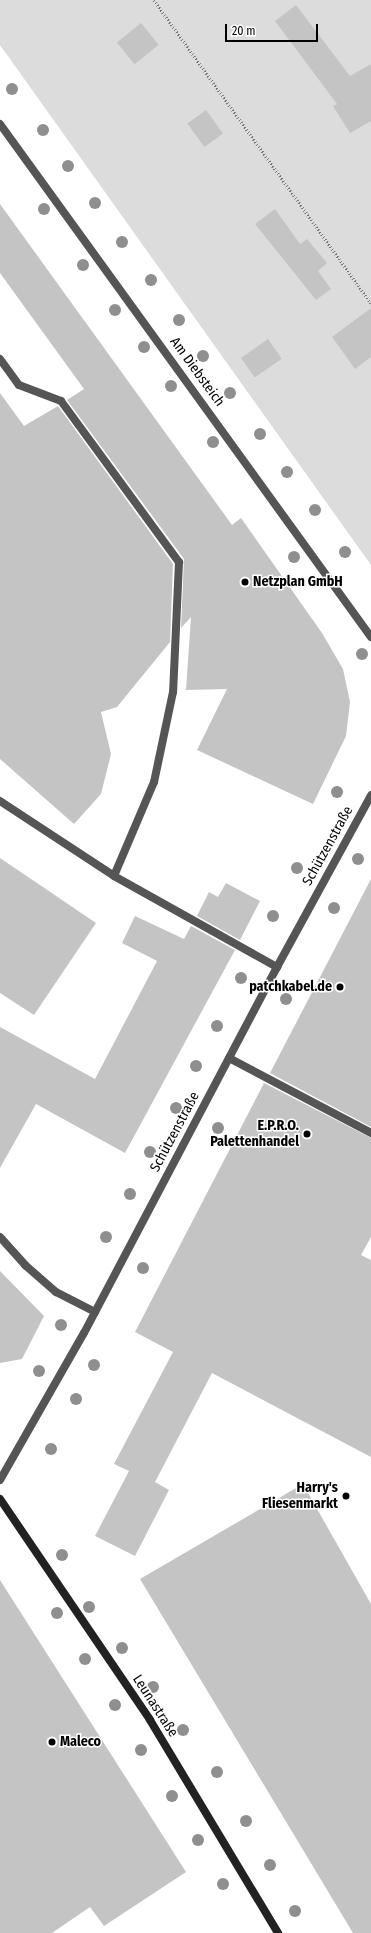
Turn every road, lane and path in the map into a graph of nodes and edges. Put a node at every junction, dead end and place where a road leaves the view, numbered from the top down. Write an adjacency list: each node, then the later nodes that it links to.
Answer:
1 (154, 0): 3 (path)
2 (0, 124): 5 (street, Am Diebsteich)
3 (371, 303)
4 (0, 359): 8 (street)
5 (371, 638)
6 (371, 795): 9 (street, Schützenstraße)
7 (0, 801): 8 (street)
8 (114, 876): 9 (street)
9 (276, 968): 10 (street, Schützenstraße)
10 (228, 1058): 11 (street); 13 (street, Schützenstraße)
11 (371, 1133)
12 (0, 1237): 13 (street)
13 (95, 1312): 14 (street, Schützenstraße)
14 (0, 1480)
15 (0, 1499): 16 (street, Leunastraße)
16 (278, 1933)

